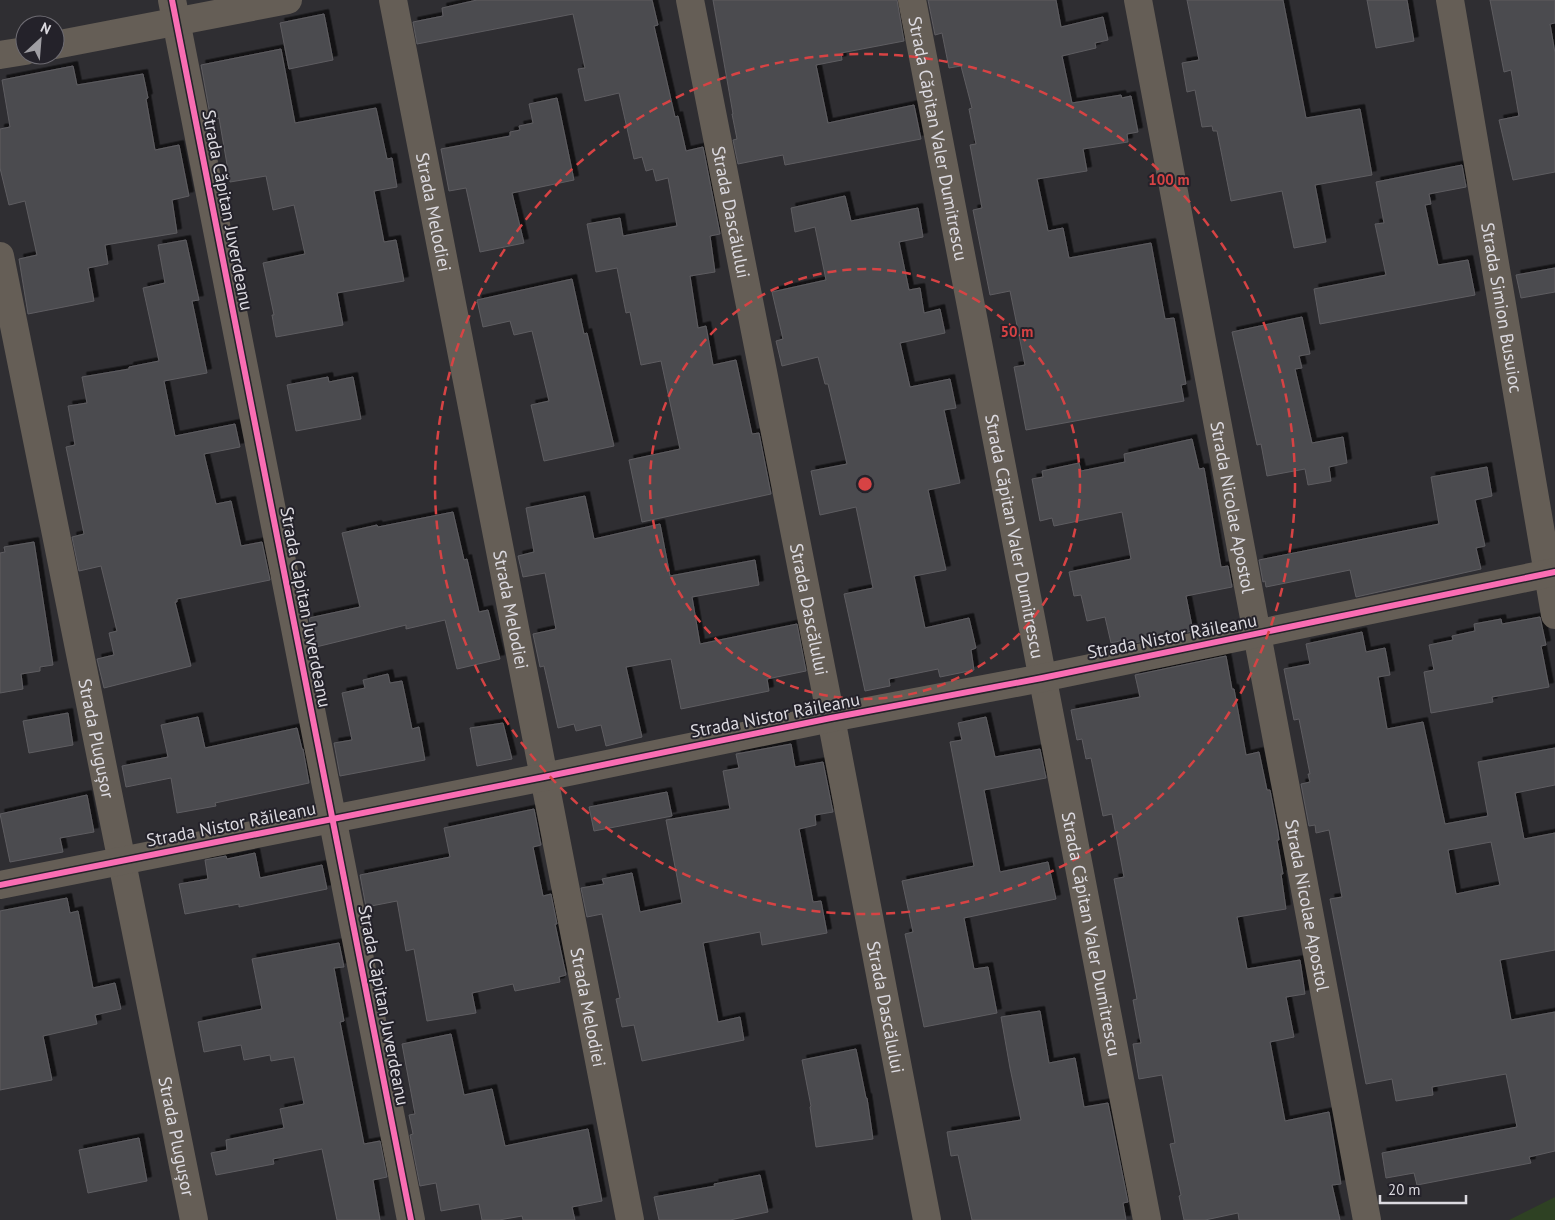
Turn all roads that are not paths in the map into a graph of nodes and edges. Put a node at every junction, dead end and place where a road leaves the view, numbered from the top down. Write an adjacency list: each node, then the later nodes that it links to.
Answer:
1 (288, 0): 7 (street)
2 (393, 0): 17 (street, Strada Melodiei)
3 (690, 0): 16 (street, Strada Dascălului)
4 (912, 0): 15 (street, Strada Căpitan Valer Dumitrescu)
5 (1138, 0): 14 (street, Strada Nicolae Apostol)
6 (1450, 0): 12 (street, Strada Simion Busuioc)
7 (174, 11): 8 (street); 18 (street, Strada Căpitan Juverdeanu)
8 (65, 42)
9 (15, 53): 10 (street)
10 (0, 56)
11 (0, 256): 19 (street, Strada Plugușor)
12 (1552, 573): 13 (street, Strada Simion Busuioc); 14 (street, Strada Nistor Răileanu)
13 (1555, 615)
14 (1257, 634): 15 (street, Strada Nistor Răileanu); 26 (street, Strada Nicolae Apostol)
15 (1042, 678): 16 (street, Strada Nistor Răileanu); 25 (street, Strada Căpitan Valer Dumitrescu)
16 (831, 718): 17 (street, Strada Nistor Răileanu); 24 (street, Strada Dascălului)
17 (544, 777): 18 (street, Strada Nistor Răileanu); 23 (street, Strada Melodiei)
18 (332, 818): 19 (street, Strada Nistor Răileanu); 22 (street, Strada Căpitan Juverdeanu)
19 (122, 861): 20 (street, Strada Nistor Răileanu); 21 (street, Strada Plugușor)
20 (0, 885)
21 (194, 1220)
22 (411, 1220)
23 (630, 1220)
24 (927, 1220)
25 (1147, 1220)
26 (1367, 1220)

